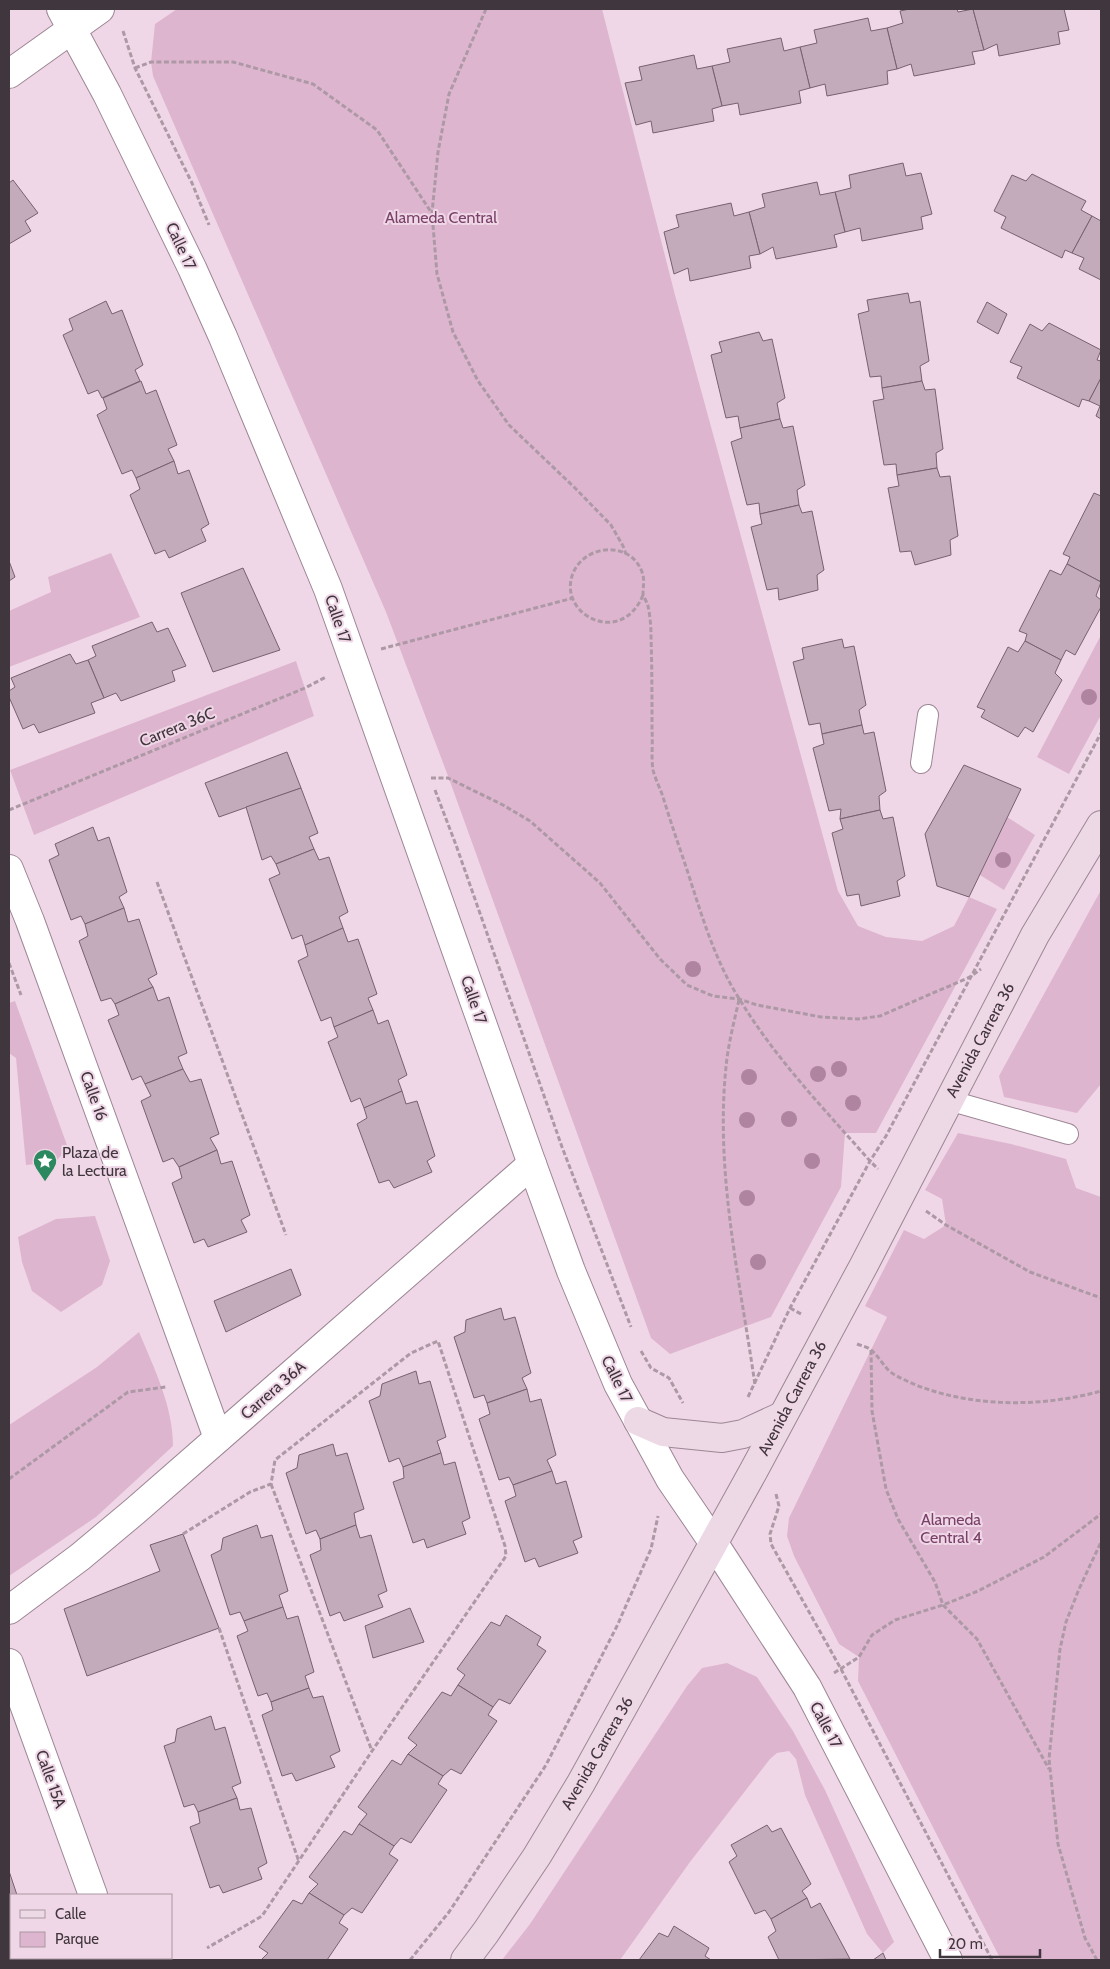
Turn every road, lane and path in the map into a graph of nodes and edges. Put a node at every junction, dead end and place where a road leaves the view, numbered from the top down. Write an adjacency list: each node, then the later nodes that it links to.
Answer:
1 (100, 9): 3 (street)
2 (486, 9): 7 (path)
3 (66, 18): 6 (street); 14 (street, Calle 17)
4 (124, 27): 5 (path)
5 (135, 68): 7 (path); 8 (path)
6 (9, 74)
7 (432, 213): 9 (path)
8 (210, 229)
9 (626, 554): 10 (path); 11 (path)
10 (643, 595): 11 (path); 27 (path)
11 (573, 598): 13 (path, Carrera 36C)
12 (377, 640): 13 (path)
13 (381, 649): 14 (path, Carrera 36C)
14 (353, 662): 20 (path, Carrera 36C); 32 (street, Calle 17)
15 (928, 715): 17 (lane)
16 (1101, 733): 26 (path)
17 (921, 763)
18 (427, 769): 19 (path)
19 (431, 778): 27 (path); 38 (path)
20 (9, 810)
21 (1101, 825): 29 (main road, Avenida Carrera 36)
22 (9, 869): 42 (street, Calle 16)
23 (157, 882): 34 (path)
24 (9, 963): 28 (path)
25 (986, 966): 26 (path)
26 (970, 976): 27 (path); 31 (path)
27 (739, 999): 31 (path); 41 (path)
28 (23, 1000)
29 (948, 1100): 30 (lane); 33 (main road, Avenida Carrera 36)
30 (1068, 1134)
31 (870, 1161): 33 (path); 36 (path)
32 (532, 1164): 45 (street, Calle 17); 46 (street, Carrera 36A)
33 (902, 1190): 35 (path); 37 (main road, Avenida Carrera 36)
34 (286, 1235)
35 (1101, 1298)
36 (790, 1308): 37 (path); 41 (path)
37 (829, 1328): 40 (path); 44 (main road, Avenida Carrera 36)
38 (632, 1331)
39 (639, 1349): 47 (path)
40 (871, 1350): 43 (path); 56 (path)
41 (755, 1385): 47 (path)
42 (200, 1386): 46 (street, Calle 16); 49 (path)
43 (1101, 1391)
44 (782, 1416): 47 (main road); 48 (main road, Avenida Carrera 36)
45 (638, 1421): 47 (main road); 54 (street, Calle 17)
46 (218, 1438): 57 (street, Carrera 36A)
47 (712, 1438)
48 (754, 1470): 54 (main road, Avenida Carrera 36); 60 (path)
49 (9, 1479)
50 (272, 1484): 53 (path); 62 (path); 62 (path)
51 (658, 1514): 67 (path)
52 (1101, 1514): 56 (path)
53 (183, 1534)
54 (713, 1542): 61 (street, Calle 17); 68 (main road, Avenida Carrera 36)
55 (1101, 1542): 63 (path)
56 (943, 1605): 60 (path); 63 (path)
57 (9, 1610)
58 (219, 1628): 64 (path)
59 (9, 1663): 65 (street, Calle 15A)
60 (840, 1669): 61 (path); 70 (path)
61 (807, 1687): 69 (street, Calle 17)
62 (372, 1751): 64 (path)
63 (1049, 1769): 71 (path)
64 (299, 1862): 66 (path)
65 (93, 1894)
66 (207, 1948)
67 (410, 1960)
68 (464, 1960)
69 (948, 1960)
70 (992, 1960)
71 (1096, 1960)

